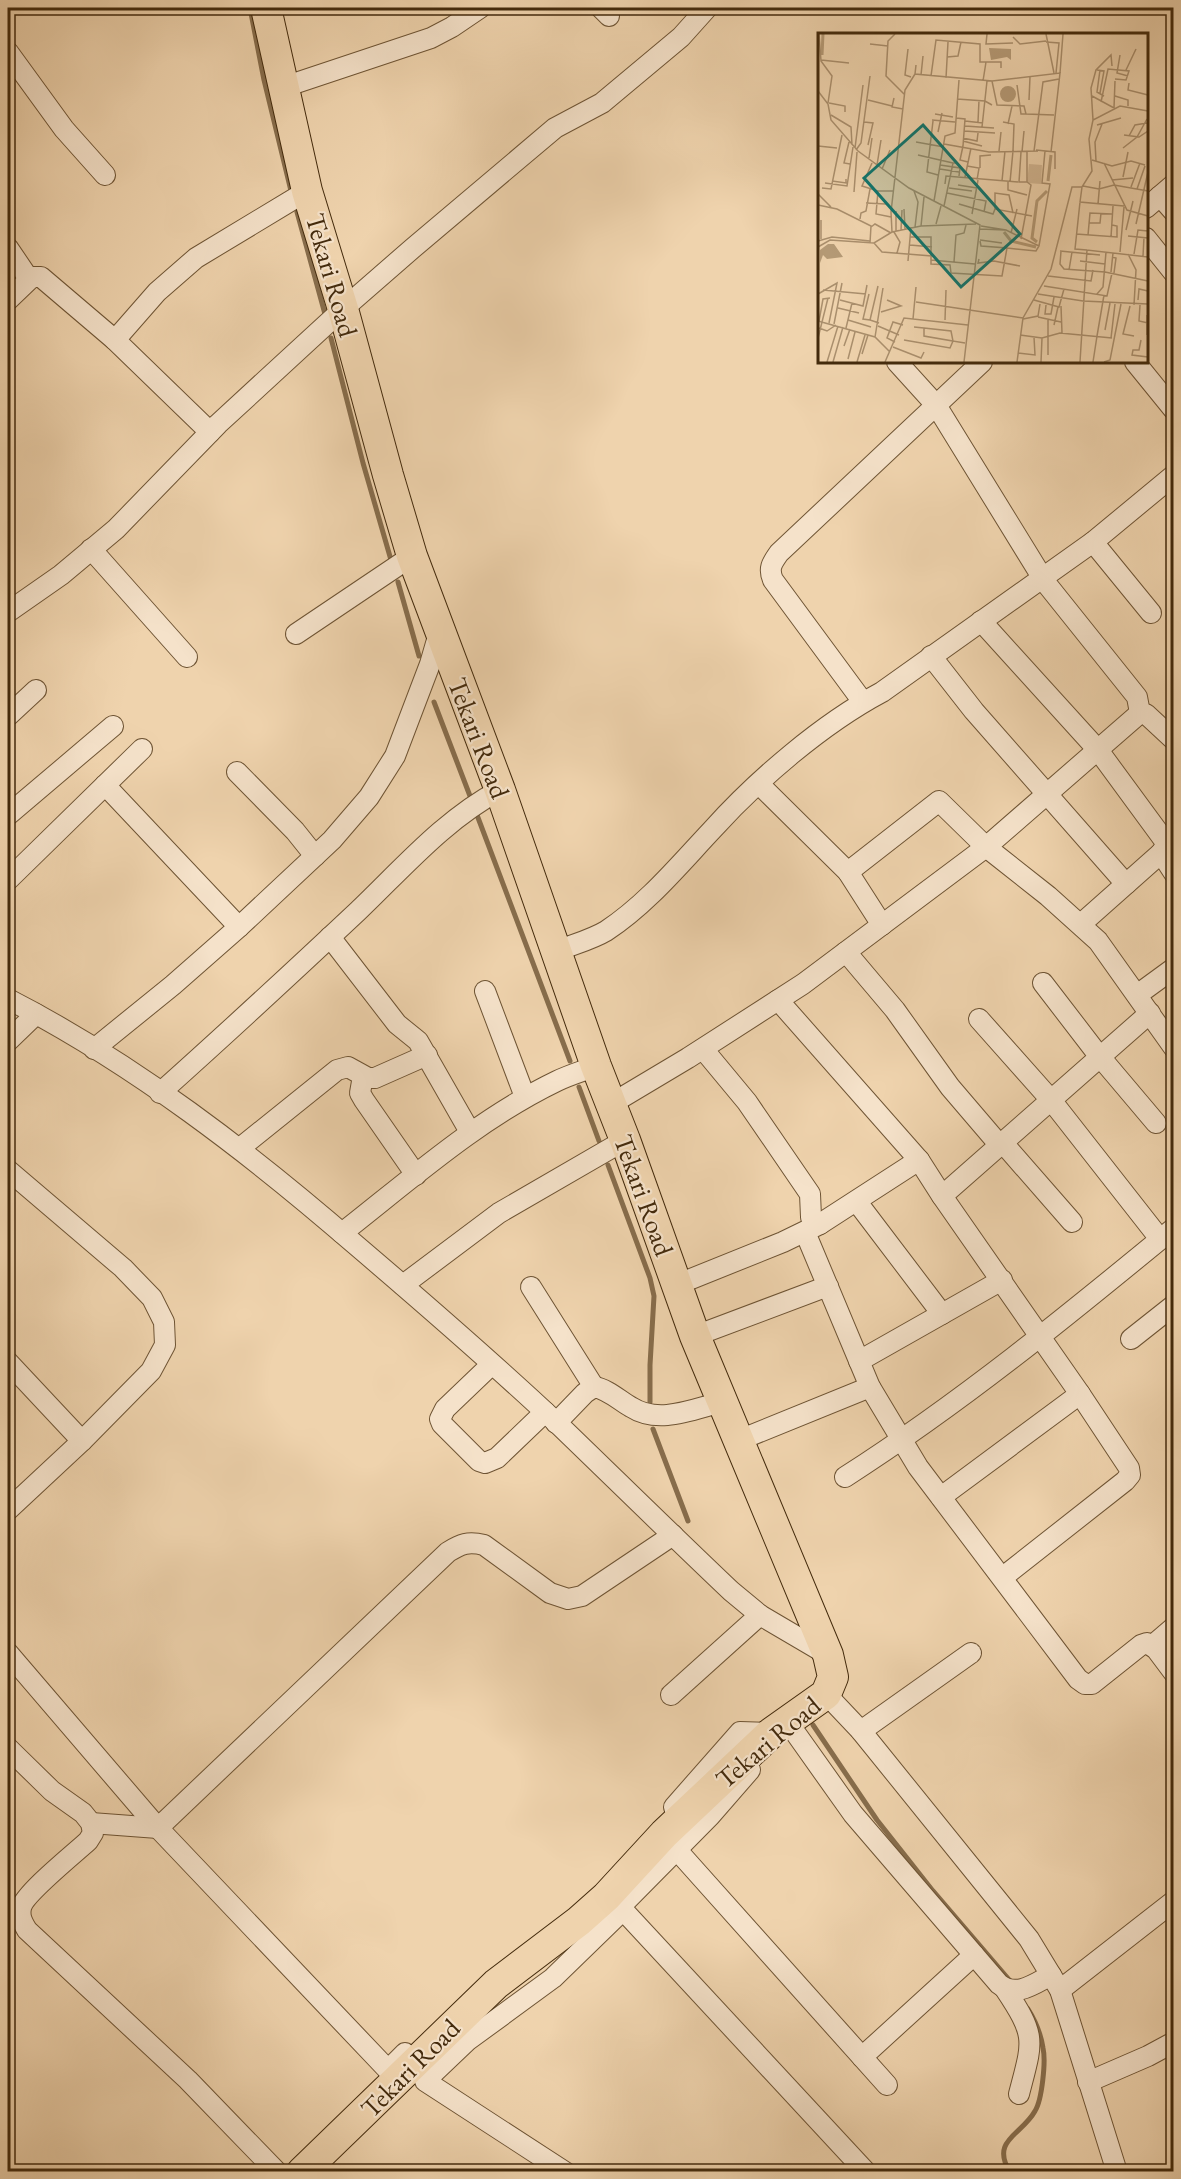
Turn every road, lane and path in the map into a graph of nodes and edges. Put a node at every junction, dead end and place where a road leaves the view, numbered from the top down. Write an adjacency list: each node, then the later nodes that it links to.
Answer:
1 (266, 8): 5 (highway, Tekari Road)
2 (480, 8): 5 (street)
3 (707, 8): 15 (street)
4 (8, 52): 6 (street)
5 (284, 87): 7 (highway, Tekari Road)
6 (105, 175)
7 (307, 191): 15 (highway, Tekari Road); 16 (street)
8 (1160, 196): 9 (street)
9 (1173, 212)
10 (1148, 241): 12 (street)
11 (8, 248): 13 (street)
12 (1173, 273)
13 (29, 279): 14 (street); 16 (street)
14 (8, 300)
15 (343, 309): 22 (street); 26 (highway, Tekari Road)
16 (115, 340): 22 (street)
17 (898, 363): 20 (street)
18 (981, 363): 20 (street)
19 (1136, 363): 21 (street)
20 (936, 405): 27 (street); 36 (street)
21 (1173, 410)
22 (210, 432): 25 (street)
23 (1173, 475): 24 (street)
24 (1093, 542): 27 (street); 29 (street)
25 (91, 549): 28 (street); 34 (street)
26 (412, 556): 31 (highway, Tekari Road); 32 (street)
27 (1043, 577): 30 (street); 37 (street)
28 (8, 612)
29 (1152, 614)
30 (981, 621): 33 (street); 42 (street)
31 (440, 633): 46 (highway, Tekari Road); 51 (street)
32 (296, 634)
33 (931, 656): 36 (street); 47 (street)
34 (187, 657)
35 (36, 690): 38 (street)
36 (863, 702): 44 (street)
37 (1140, 713): 40 (street); 42 (street)
38 (8, 716)
39 (113, 726): 48 (street)
40 (1173, 740)
41 (142, 749): 45 (street)
42 (1098, 750): 47 (street); 50 (street)
43 (237, 772): 51 (street)
44 (759, 784): 52 (street); 60 (street)
45 (105, 785): 54 (street); 58 (street)
46 (500, 790): 59 (street); 60 (highway, Tekari Road)
47 (1048, 793): 49 (street); 55 (street)
48 (8, 815)
49 (986, 847): 52 (street); 56 (street); 57 (street)
50 (1161, 853): 53 (street); 55 (street)
51 (315, 856): 58 (street)
52 (849, 872): 57 (street)
53 (1173, 873)
54 (8, 880)
55 (1126, 884): 56 (street)
56 (1081, 924): 65 (street)
57 (882, 925): 61 (street)
58 (239, 927): 73 (street)
59 (330, 937): 75 (street); 79 (street)
60 (555, 952): 77 (highway, Tekari Road)
61 (846, 952): 67 (street); 86 (street)
62 (1173, 968): 65 (street)
63 (1043, 983): 76 (street)
64 (485, 991): 80 (street)
65 (1137, 995): 68 (street)
66 (8, 999): 69 (street)
67 (778, 1000): 74 (street); 88 (street)
68 (1150, 1013): 72 (street); 76 (street)
69 (36, 1014): 71 (street); 73 (street)
70 (980, 1019): 81 (street)
71 (8, 1041)
72 (1173, 1048)
73 (94, 1049): 79 (street)
74 (703, 1049): 82 (street); 94 (street)
75 (427, 1055): 78 (street); 84 (street)
76 (1100, 1057): 81 (street); 83 (street)
77 (596, 1066): 80 (street); 82 (highway, Tekari Road)
78 (363, 1076): 87 (street); 90 (street)
79 (160, 1093): 87 (street)
80 (525, 1097): 84 (street)
81 (1050, 1100): 86 (street); 96 (street)
82 (611, 1104): 85 (highway, Tekari Road)
83 (1156, 1122)
84 (470, 1132): 90 (street)
85 (625, 1140): 98 (street); 99 (highway, Tekari Road)
86 (1003, 1143): 91 (street); 93 (street)
87 (240, 1148): 95 (street)
88 (919, 1160): 91 (street); 92 (street)
89 (8, 1170): 115 (street)
90 (416, 1175): 95 (street)
91 (942, 1196): 97 (street)
92 (857, 1202): 94 (street); 103 (street)
93 (1072, 1222)
94 (812, 1228): 99 (street); 100 (street)
95 (342, 1233): 98 (street)
96 (1167, 1233): 105 (street)
97 (1002, 1280): 103 (street); 105 (street)
98 (403, 1285): 109 (street)
99 (676, 1285): 104 (highway, Tekari Road)
100 (828, 1286): 104 (street); 107 (street)
101 (531, 1287): 111 (street)
102 (1173, 1305): 106 (street)
103 (942, 1314): 107 (street)
104 (695, 1336): 113 (highway, Tekari Road)
105 (1040, 1338): 112 (street); 117 (street)
106 (1131, 1339)
107 (859, 1361): 110 (street)
108 (8, 1362): 115 (street)
109 (491, 1365): 114 (street); 114 (street)
110 (870, 1387): 116 (street); 117 (street)
111 (594, 1388): 113 (street); 114 (street)
112 (1080, 1394): 119 (street); 122 (street)
113 (722, 1402): 116 (highway, Tekari Road)
114 (550, 1418): 121 (street)
115 (82, 1441): 120 (street)
116 (737, 1441): 128 (highway, Tekari Road)
117 (902, 1441): 118 (street); 119 (street)
118 (845, 1477)
119 (941, 1497): 122 (street)
120 (8, 1510)
121 (683, 1546): 123 (street); 136 (street)
122 (1003, 1577): 125 (street)
123 (760, 1615): 128 (street); 131 (street)
124 (1173, 1627): 125 (street)
125 (1153, 1645): 129 (street)
126 (8, 1653): 136 (street)
127 (972, 1653): 133 (street)
128 (828, 1655): 130 (highway, Tekari Road)
129 (1173, 1673)
130 (826, 1694): 132 (highway, Tekari Road); 133 (street)
131 (671, 1695)
132 (779, 1727): 136 (street); 137 (street); 140 (street); 149 (highway, Tekari Road)
133 (861, 1731): 141 (street)
134 (8, 1748): 135 (street)
135 (91, 1823): 136 (street); 148 (street)
136 (158, 1828)
137 (676, 1849): 139 (street); 144 (street)
138 (1173, 1901): 141 (street)
139 (623, 1910): 150 (street); 151 (street)
140 (974, 1955): 142 (street); 144 (street)
141 (1055, 1983): 142 (street); 145 (street)
142 (1005, 1989): 147 (street)
143 (1173, 2042): 145 (street)
144 (862, 2057): 146 (street)
145 (1088, 2082): 152 (street)
146 (887, 2085)
147 (1019, 2094)
148 (277, 2172)
149 (302, 2172)
150 (565, 2172)
151 (866, 2172)
152 (1117, 2172)

